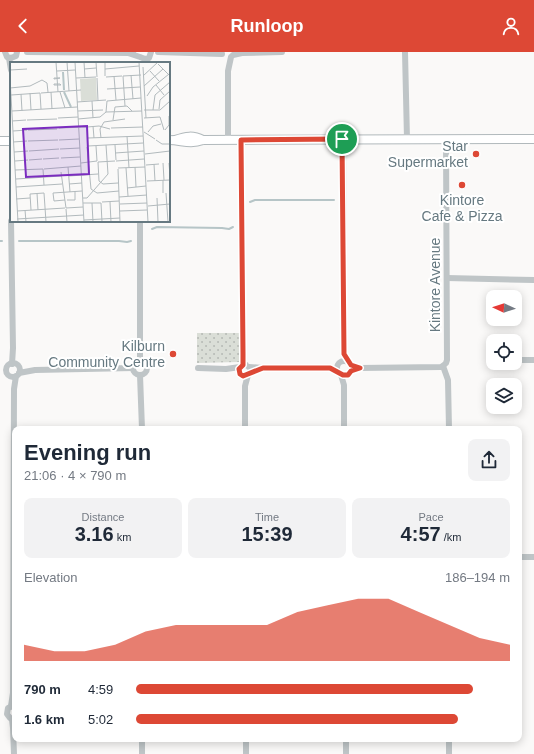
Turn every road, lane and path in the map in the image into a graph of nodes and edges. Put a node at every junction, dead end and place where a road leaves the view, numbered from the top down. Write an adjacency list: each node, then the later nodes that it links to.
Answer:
1 (27, 52): 6 (street); 9 (street)
2 (159, 52): 7 (street); 10 (street)
3 (241, 52): 4 (street); 8 (street)
4 (282, 52)
5 (405, 52): 12 (street)
6 (130, 53): 10 (street)
7 (211, 53): 8 (street)
8 (227, 54): 16 (street)
9 (9, 56)
10 (145, 57)
11 (342, 139): 12 (main road); 17 (main road); 28 (street)
12 (407, 139): 13 (main road)
13 (446, 139): 14 (main road); 20 (street, Kintore Avenue)
14 (534, 139)
15 (172, 140): 16 (main road)
16 (228, 140): 17 (main road)
17 (241, 140): 30 (street)
18 (11, 222): 29 (street)
19 (140, 222): 24 (street)
20 (447, 278): 21 (street); 25 (street, Kintore Avenue)
21 (534, 280)
22 (522, 360): 23 (street)
23 (534, 360)
24 (140, 362): 26 (street); 31 (street)
25 (443, 366): 28 (street); 36 (street, Kintore Avenue)
26 (134, 368): 29 (street); 31 (street)
27 (198, 368): 30 (street)
28 (344, 368): 30 (street); 35 (street)
29 (11, 370): 32 (street)
30 (245, 370): 34 (street)
31 (140, 375): 33 (street)
32 (14, 426)
33 (142, 426)
34 (245, 426)
35 (344, 426)
36 (449, 426)
37 (522, 557): 38 (street)
38 (534, 557)
39 (0, 712): 40 (street)
40 (12, 714)
41 (14, 742): 46 (street)
42 (142, 742): 47 (street)
43 (246, 742): 48 (street)
44 (346, 742): 49 (street)
45 (448, 742): 50 (street)
46 (14, 754)
47 (142, 754)
48 (246, 754)
49 (346, 754)
50 (449, 754)

